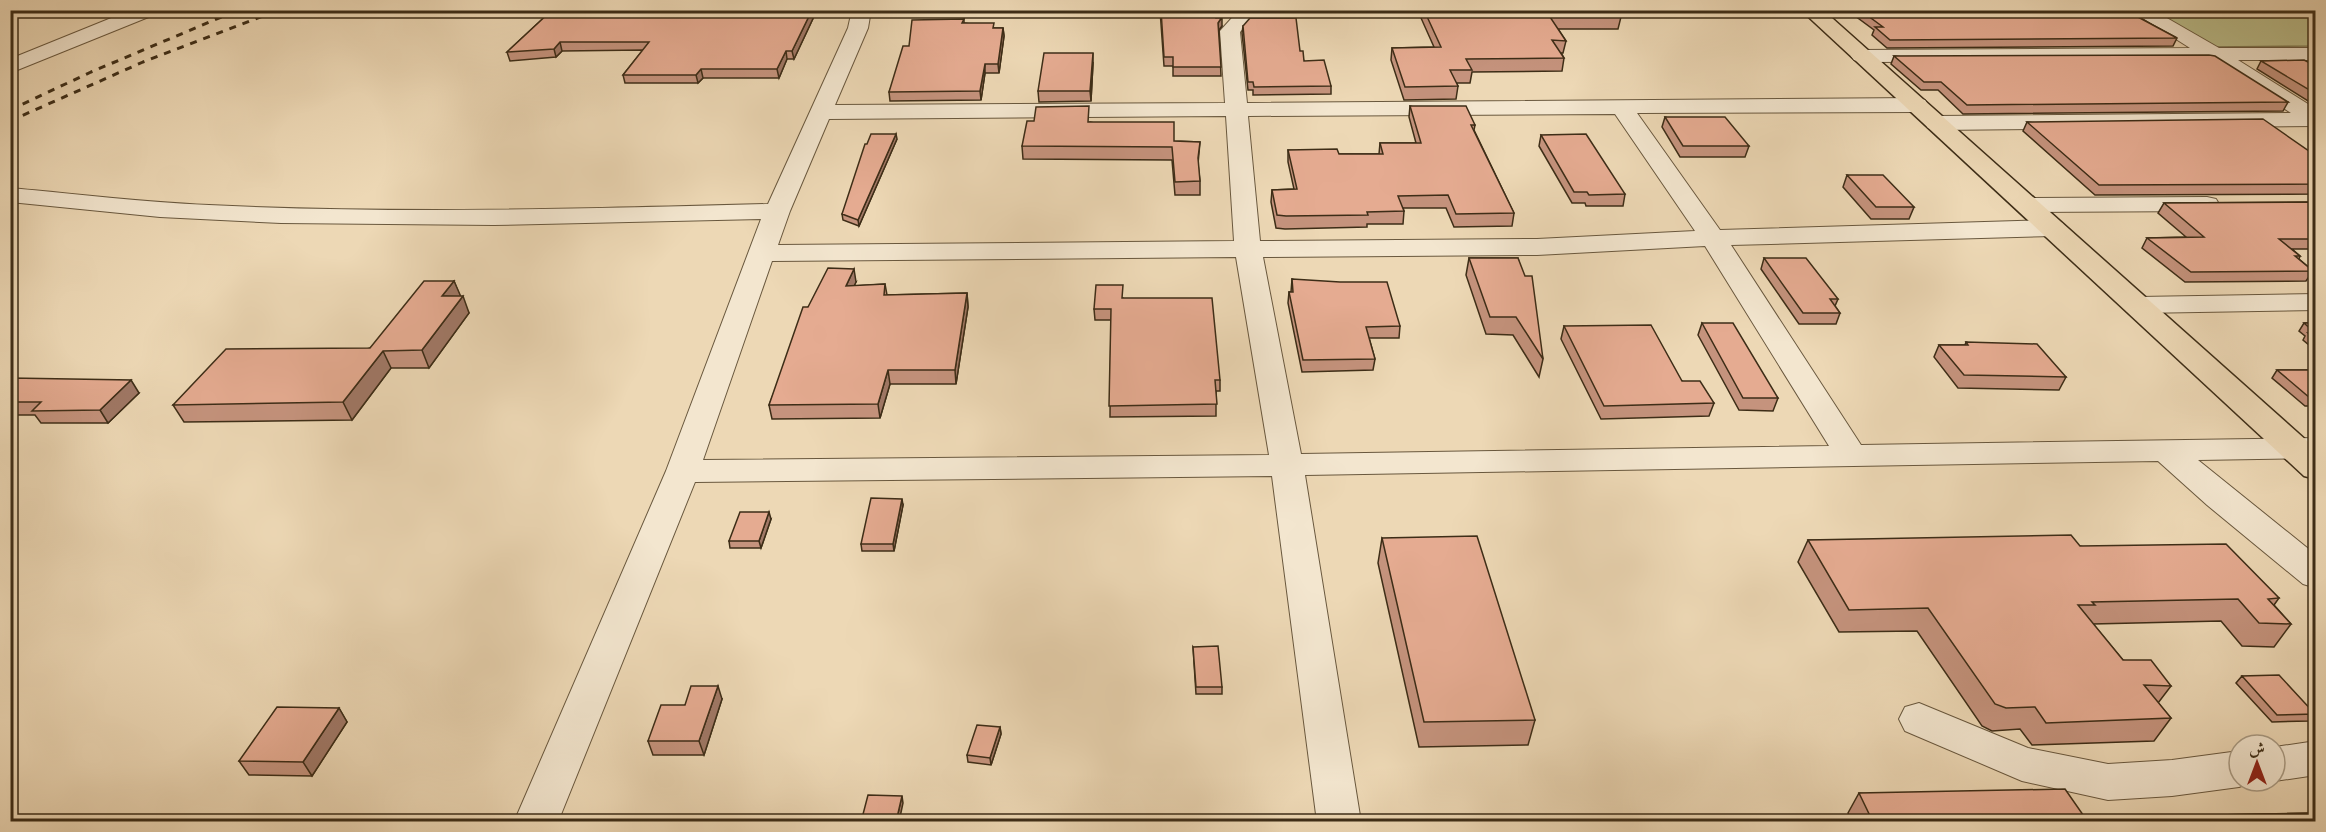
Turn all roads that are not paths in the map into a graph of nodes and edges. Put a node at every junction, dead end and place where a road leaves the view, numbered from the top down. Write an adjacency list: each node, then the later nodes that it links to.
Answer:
1 (148, 10): 12 (street)
2 (862, 10): 15 (street)
3 (1252, 10): 14 (street)
4 (1299, 10): 8 (street)
5 (1465, 10): 8 (street)
6 (1811, 10): 11 (main road)
7 (2139, 10): 9 (street)
8 (1424, 11)
9 (2214, 54): 10 (street); 11 (street); 17 (street)
10 (2316, 54)
11 (1861, 56): 16 (main road)
12 (10, 67)
13 (1622, 108): 14 (street); 16 (street); 23 (street)
14 (1235, 111): 15 (street); 24 (street)
15 (820, 112): 21 (street)
16 (1927, 114): 17 (street); 20 (main road)
17 (2315, 119)
18 (10, 195): 21 (street)
19 (2235, 204): 20 (street)
20 (2027, 205): 22 (main road)
21 (777, 211): 25 (street)
22 (2053, 228): 23 (street); 27 (main road)
23 (1713, 238): 24 (street); 30 (street)
24 (1248, 249): 25 (street); 31 (street)
25 (762, 253): 32 (street)
26 (2316, 302): 27 (street)
27 (2139, 305): 29 (main road)
28 (2167, 450): 29 (street); 30 (street); 33 (street)
29 (2309, 455)
30 (1852, 456): 31 (street)
31 (1287, 465): 32 (street); 39 (street)
32 (682, 471): 38 (street)
33 (2316, 575)
34 (1919, 719): 37 (street)
35 (2316, 759): 36 (street)
36 (2287, 763)
37 (2227, 771)
38 (536, 822)
39 (1339, 822)

